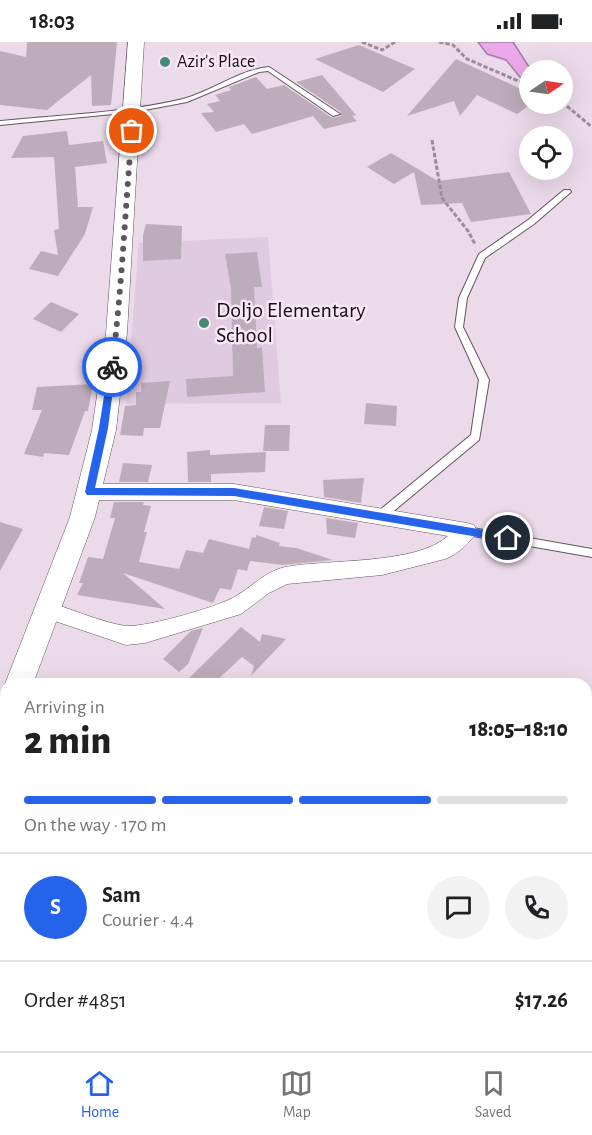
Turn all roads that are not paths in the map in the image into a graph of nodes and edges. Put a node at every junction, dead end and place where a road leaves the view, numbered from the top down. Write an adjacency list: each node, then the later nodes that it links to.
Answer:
1 (136, 42): 2 (street)
2 (134, 110): 3 (lane); 4 (lane); 6 (street)
3 (336, 114)
4 (0, 123)
5 (567, 192): 7 (lane)
6 (90, 492): 7 (street); 10 (street)
7 (379, 517): 8 (street)
8 (466, 531): 9 (lane); 10 (street)
9 (592, 553)
10 (47, 610): 11 (street)
11 (21, 678)

